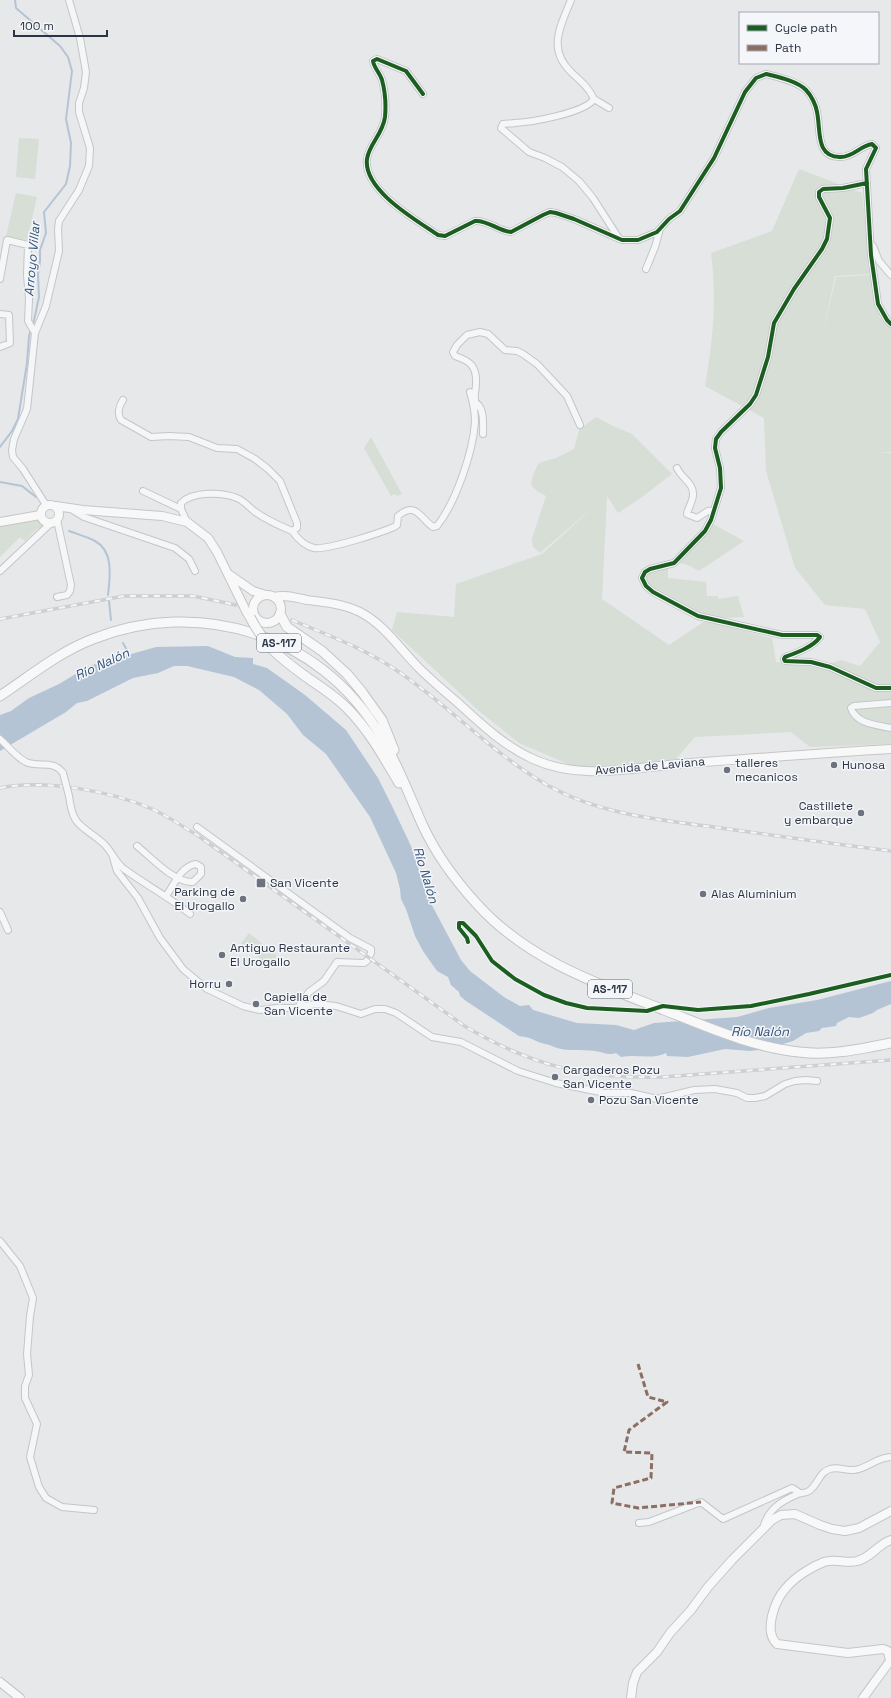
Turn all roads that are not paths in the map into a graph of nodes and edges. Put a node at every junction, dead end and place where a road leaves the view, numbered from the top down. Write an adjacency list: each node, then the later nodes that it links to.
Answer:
1 (69, 0): 15 (street)
2 (571, 0): 4 (street)
3 (422, 94): 9 (street)
4 (594, 99): 5 (street); 9 (street)
5 (609, 108)
6 (867, 183): 7 (street); 8 (street); 27 (street)
7 (660, 228): 9 (street); 10 (street)
8 (870, 236): 11 (street); 14 (street)
9 (618, 238)
10 (646, 269)
11 (891, 275)
12 (0, 279): 15 (street)
13 (0, 314): 16 (street)
14 (891, 324)
15 (35, 332): 24 (street)
16 (0, 347)
17 (470, 392): 19 (street)
18 (123, 400): 32 (street)
19 (474, 401): 20 (street); 21 (street); 32 (street)
20 (580, 425)
21 (483, 434)
22 (677, 468): 27 (street)
23 (144, 491): 25 (street)
24 (46, 505): 29 (street)
25 (181, 509): 31 (street); 32 (street)
26 (83, 510): 28 (street); 29 (street); 31 (street)
27 (714, 510): 41 (street)
28 (74, 511): 29 (street); 34 (street)
29 (51, 517): 30 (street); 33 (street); 37 (street)
30 (0, 522)
31 (187, 522): 35 (street)
32 (292, 531)
33 (0, 571)
34 (195, 571)
35 (228, 573): 36 (street); 40 (street)
36 (270, 596): 38 (street, Avenida de Laviana); 39 (street); 40 (street)
37 (58, 597)
38 (298, 598): 39 (street); 46 (street, Avenida de Laviana)
39 (280, 612): 40 (street); 47 (main road, AS-117)
40 (254, 618): 49 (main road, AS-117, bridge)
41 (891, 688)
42 (0, 696): 47 (main road, AS-117)
43 (891, 703): 44 (street)
44 (891, 728)
45 (0, 739): 51 (street, bridge)
46 (891, 749)
47 (413, 804): 49 (main road, AS-117)
48 (197, 827): 56 (street)
49 (425, 830): 57 (main road, AS-117)
50 (137, 846): 52 (street)
51 (112, 854): 52 (street); 56 (street)
52 (166, 896): 54 (street)
53 (0, 912): 55 (street)
54 (190, 914)
55 (8, 930)
56 (299, 1006): 58 (street)
57 (891, 1043)
58 (817, 1081)
59 (0, 1241): 62 (street)
60 (891, 1456): 61 (street)
61 (800, 1494): 64 (street); 65 (street)
62 (94, 1510)
63 (891, 1511): 65 (street)
64 (639, 1523)
65 (763, 1531): 69 (street)
66 (891, 1540): 70 (street)
67 (0, 1682): 68 (street)
68 (20, 1698)
69 (631, 1698)
70 (863, 1698)

